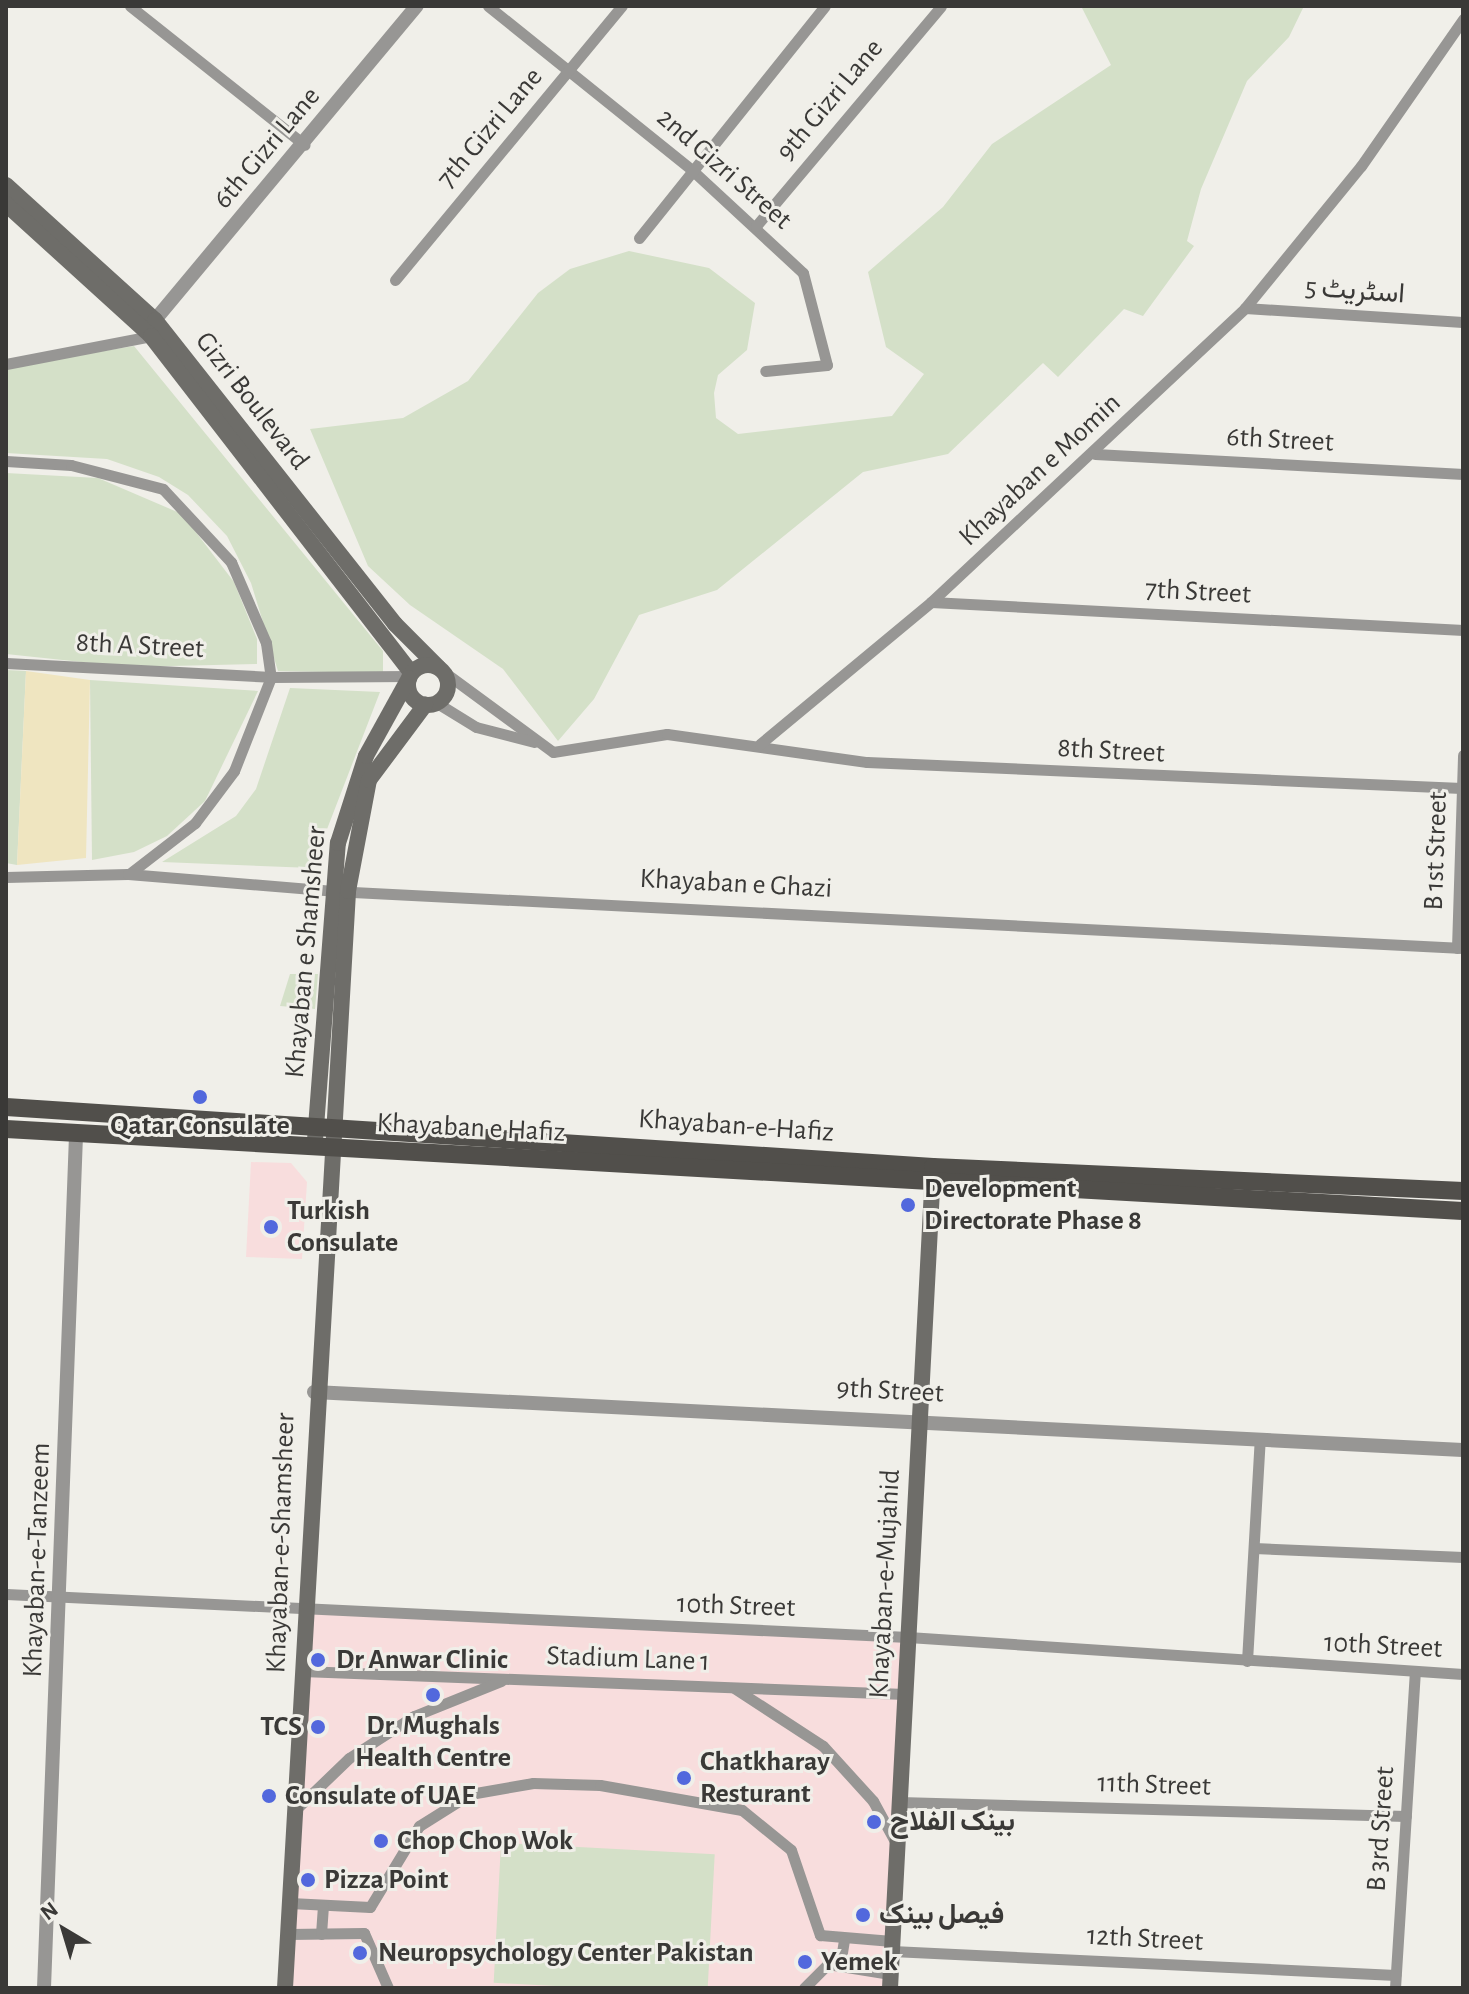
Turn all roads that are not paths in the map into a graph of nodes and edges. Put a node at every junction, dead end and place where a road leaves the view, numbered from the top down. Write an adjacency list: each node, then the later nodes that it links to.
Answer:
1 (130, 6): 9 (street)
2 (417, 6): 9 (street, 6th Gizri Lane)
3 (488, 6): 8 (street, 2nd Gizri Street)
4 (622, 6): 8 (street, 7th Gizri Lane)
5 (825, 6): 10 (street)
6 (941, 6): 13 (street, 9th Gizri Lane)
7 (1463, 19): 16 (street, Khayaban e Momin)
8 (568, 70): 10 (street, 2nd Gizri Street); 15 (street, 7th Gizri Lane)
9 (305, 145): 18 (street, 6th Gizri Lane)
10 (693, 171): 13 (street, 2nd Gizri Street); 14 (street)
11 (6, 185): 18 (main road, Gizri Boulevard)
12 (6, 204): 18 (main road, Gizri Boulevard)
13 (756, 226): 20 (street, 2nd Gizri Street)
14 (639, 238)
15 (395, 280)
16 (1245, 308): 17 (street, اسٹریٹ 5); 21 (street, Khayaban e Momin)
17 (1463, 322)
18 (153, 328): 19 (street); 27 (main road, Gizri Boulevard); 28 (main road, Gizri Boulevard)
19 (6, 364)
20 (765, 371)
21 (1095, 454): 23 (street, 6th Street); 24 (street, Khayaban e Momin)
22 (6, 461): 29 (street)
23 (1463, 474)
24 (931, 602): 25 (street, 7th Street); 32 (street, Khayaban e Momin)
25 (1463, 630)
26 (6, 663): 29 (street, 8th A Street)
27 (441, 669): 28 (main road); 30 (main road); 31 (street)
28 (410, 676): 29 (street, 8th A Street); 30 (main road, Gizri Boulevard); 37 (main road, Khayaban e Shamsheer)
29 (271, 677): 35 (street)
30 (431, 704): 31 (street); 37 (main road, Khayaban e Shamsheer)
31 (534, 742): 32 (street)
32 (760, 744): 34 (street, 8th Street)
33 (1463, 755): 34 (street, B 1st Street)
34 (1461, 788): 38 (street, B 1st Street)
35 (128, 874): 36 (street, Khayaban e Ghazi); 37 (street, Khayaban e Ghazi)
36 (6, 877)
37 (340, 891): 38 (street, Khayaban e Ghazi); 40 (main road, Khayaban e Shamsheer)
38 (1460, 948)
39 (6, 1107): 40 (main road, Khayaban-e-Hafiz)
40 (324, 1128): 43 (main road, Khayaban e Shamsheer); 44 (main road, Khayaban-e-Hafiz)
41 (6, 1131): 42 (main road, Khayaban e Hafiz)
42 (76, 1134): 43 (main road, Khayaban e Hafiz); 54 (street, Khayaban-e-Tanzeem)
43 (323, 1149): 44 (main road, Khayaban e Hafiz); 47 (main road, Khayaban-e-Shamsheer)
44 (933, 1176): 45 (main road, Khayaban-e-Hafiz); 46 (main road, Khayaban-e-Hafiz); 48 (main road, Khayaban-e-Mujahid)
45 (1463, 1191)
46 (1463, 1211)
47 (314, 1392): 48 (street, 9th Street); 55 (main road, Khayaban-e-Shamsheer)
48 (920, 1418): 49 (street, 9th Street); 56 (main road, Khayaban-e-Mujahid)
49 (1260, 1438): 50 (street, 9th Street); 51 (street)
50 (1463, 1450)
51 (1254, 1548): 52 (street); 57 (street)
52 (1463, 1557)
53 (6, 1594): 54 (street, 10th Street)
54 (63, 1601): 55 (street, 10th Street); 77 (street, Khayaban-e-Tanzeem)
55 (305, 1612): 56 (street, 10th Street); 58 (main road, Khayaban-e-Shamsheer)
56 (908, 1637): 57 (street, 10th Street); 63 (main road, Khayaban-e-Mujahid)
57 (1247, 1661): 59 (street, 10th Street)
58 (302, 1671): 61 (street, Stadium Lane 1); 65 (main road, Khayaban-e-Shamsheer)
59 (1415, 1672): 60 (street, 10th Street); 66 (street, B 3rd Street)
60 (1463, 1674)
61 (505, 1679): 62 (street, Stadium Lane 1); 65 (street)
62 (734, 1687): 63 (street, Stadium Lane 1); 67 (street)
63 (905, 1694): 64 (main road, Khayaban-e-Mujahid)
64 (899, 1802): 66 (street, 11th Street); 67 (main road, Khayaban-e-Mujahid)
65 (293, 1813): 68 (main road, Khayaban-e-Shamsheer)
66 (1406, 1816): 75 (street, B 3rd Street)
67 (897, 1845): 73 (main road, Khayaban-e-Mujahid)
68 (290, 1903): 69 (street); 70 (main road, Khayaban-e-Shamsheer)
69 (323, 1906): 71 (street); 72 (street)
70 (289, 1934): 71 (street); 78 (main road, Khayaban-e-Shamsheer)
71 (321, 1934): 79 (street)
72 (844, 1941): 73 (street, 12th Street); 74 (street)
73 (892, 1946): 75 (street, 12th Street); 76 (main road, Khayaban-e-Mujahid)
74 (840, 1965): 76 (street); 80 (street)
75 (1395, 1975): 81 (street, B 3rd Street)
76 (890, 1981)
77 (44, 1988)
78 (285, 1988)
79 (388, 1988)
80 (804, 1988)
81 (1395, 1988)

